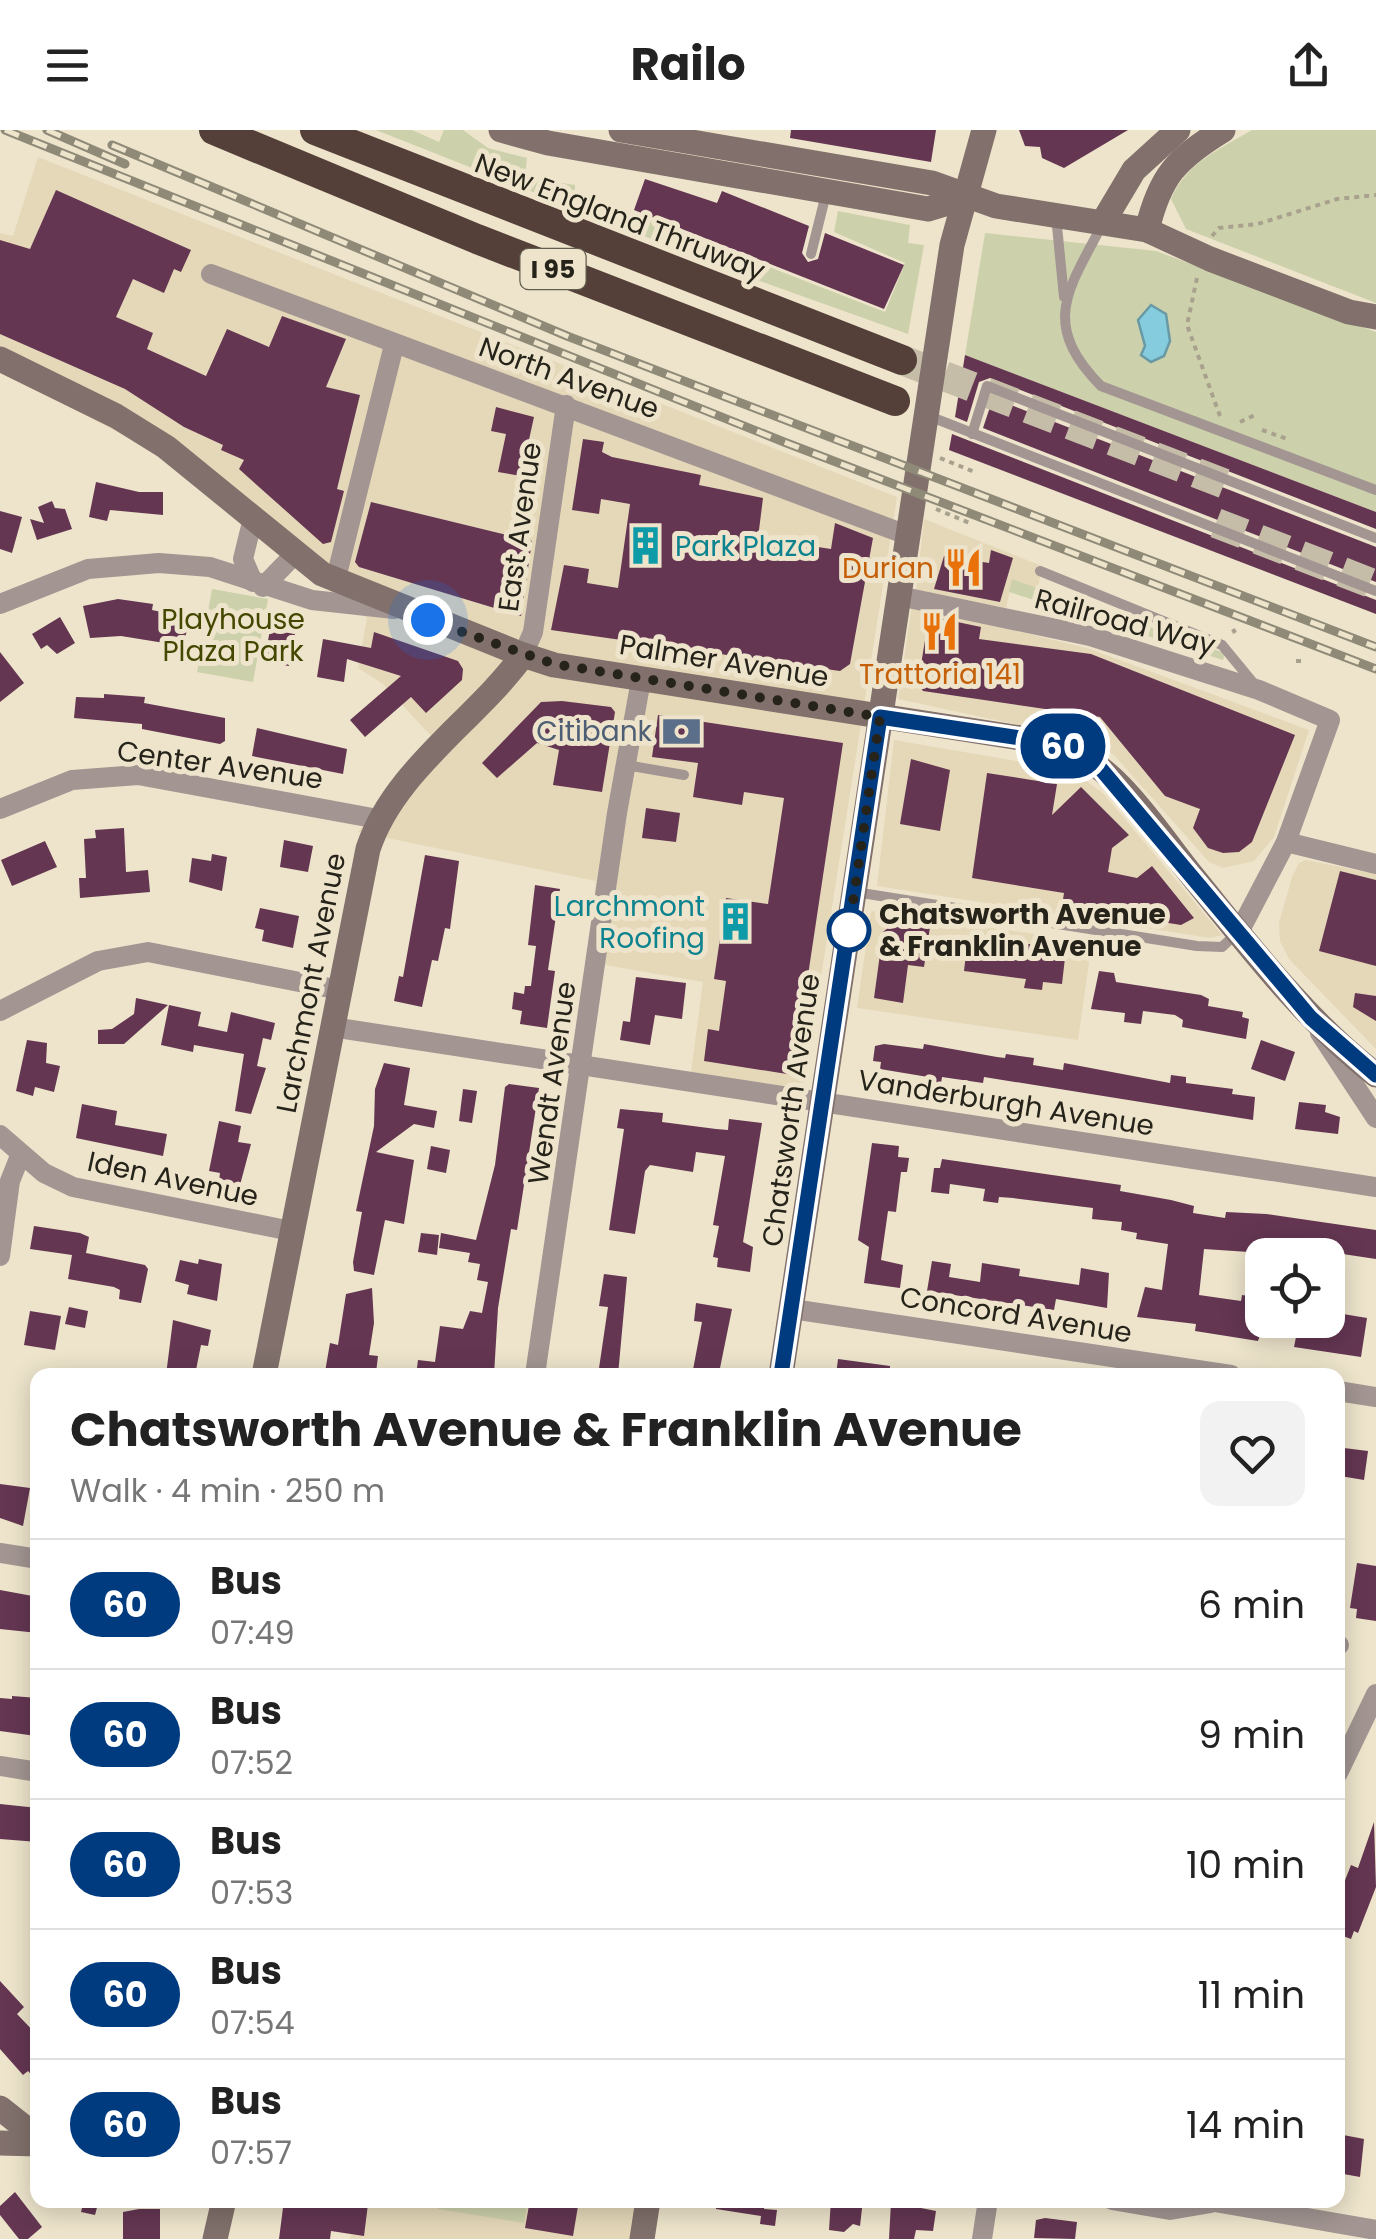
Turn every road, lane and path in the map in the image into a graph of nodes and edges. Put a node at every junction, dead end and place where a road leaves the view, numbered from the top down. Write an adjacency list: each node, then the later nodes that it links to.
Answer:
1 (214, 130): 23 (highway, I 95)
2 (316, 130): 22 (highway, New England Thruway / I 95)
3 (501, 130): 7 (street)
4 (984, 130): 10 (street, Chatsworth Avenue)
5 (1178, 130): 12 (street)
6 (1223, 130): 13 (street)
7 (616, 138): 8 (street)
8 (827, 180): 10 (street); 15 (lane)
9 (1376, 195): 14 (path)
10 (968, 198): 11 (street); 25 (street, Chatsworth Avenue)
11 (1056, 215): 12 (street); 18 (lane)
12 (1104, 222): 13 (street); 18 (lane)
13 (1147, 230): 19 (street)
14 (1212, 236)
15 (812, 254)
16 (1200, 269): 27 (path)
17 (211, 274): 20 (street, North Avenue)
18 (1064, 297): 32 (lane)
19 (1376, 317)
20 (394, 344): 24 (street, North Avenue); 42 (street)
21 (0, 360): 34 (street, Palmer Avenue)
22 (902, 360)
23 (896, 401)
24 (566, 405): 36 (street, North Avenue); 48 (street, East Avenue)
25 (926, 415): 28 (lane); 30 (street, Chatsworth Avenue)
26 (1255, 415): 27 (path)
27 (1240, 422): 29 (path)
28 (972, 434): 37 (lane); 44 (lane)
29 (1290, 440)
30 (920, 450): 31 (path); 33 (street, Chatsworth Avenue)
31 (977, 473)
32 (1376, 490)
33 (912, 502): 35 (path); 36 (street, Chatsworth Avenue)
34 (253, 518): 38 (street); 39 (street, Palmer Avenue)
35 (972, 524)
36 (908, 535): 45 (street, Chatsworth Avenue)
37 (1376, 538)
38 (245, 546): 40 (street); 43 (street)
39 (294, 554): 42 (street, Palmer Avenue); 43 (street)
40 (210, 568): 43 (street); 46 (street)
41 (1040, 571): 52 (lane)
42 (335, 582): 47 (street, Palmer Avenue)
43 (258, 584): 47 (street)
44 (1376, 591)
45 (899, 596): 52 (street, Railroad Way); 53 (street, Chatsworth Avenue)
46 (1, 601)
47 (401, 610): 48 (street, Palmer Avenue)
48 (522, 655): 51 (street, Palmer Avenue); 57 (street, Larchmont Avenue)
49 (1296, 660): 50 (path)
50 (1304, 662)
51 (642, 680): 53 (street, Palmer Avenue); 54 (street, Wendt Avenue)
52 (1259, 690): 58 (street, Railroad Way)
53 (880, 717): 60 (street, Chatsworth Avenue); 61 (street, Palmer Avenue)
54 (626, 765): 55 (lane); 66 (street, Wendt Avenue)
55 (684, 775)
56 (0, 808): 57 (street, Center Avenue)
57 (378, 819): 62 (street, Larchmont Avenue)
58 (1286, 842): 59 (street); 61 (street)
59 (1376, 864)
60 (854, 892): 61 (lane); 68 (street, Chatsworth Avenue)
61 (1239, 932): 64 (street, Palmer Avenue)
62 (340, 990): 63 (street); 65 (street, Larchmont Avenue)
63 (0, 1011)
64 (1311, 1018): 67 (street, Palmer Avenue); 69 (street)
65 (332, 1027): 66 (street, Vanderburgh Avenue); 73 (street, Larchmont Avenue)
66 (584, 1066): 68 (street, Vanderburgh Avenue); 77 (street, Wendt Avenue)
67 (1376, 1075)
68 (821, 1102): 72 (street, Vanderburgh Avenue); 75 (street, Chatsworth Avenue)
69 (1376, 1118)
70 (0, 1135): 71 (street, Iden Avenue)
71 (20, 1156): 73 (street, Iden Avenue); 74 (street)
72 (1376, 1187)
73 (292, 1231): 76 (street, Larchmont Avenue)
74 (0, 1256)
75 (792, 1309): 78 (street, Chatsworth Avenue); 79 (street, Concord Avenue)
76 (265, 1368)
77 (536, 1368)
78 (783, 1368)
79 (1184, 1368)
80 (1345, 1392): 81 (street)
81 (1376, 1397)
82 (0, 1553): 83 (street)
83 (30, 1558)
84 (1376, 1694): 85 (street)
85 (1345, 1758)
86 (0, 1766): 87 (street)
87 (30, 1771)
88 (0, 2108): 89 (street)
89 (30, 2134)
90 (30, 2141): 91 (street)
91 (0, 2143)
92 (222, 2208): 97 (street)
93 (647, 2208): 98 (street)
94 (987, 2208): 99 (street)
95 (1249, 2208): 96 (street)
96 (1376, 2230)
97 (215, 2239)
98 (642, 2239)
99 (982, 2239)

